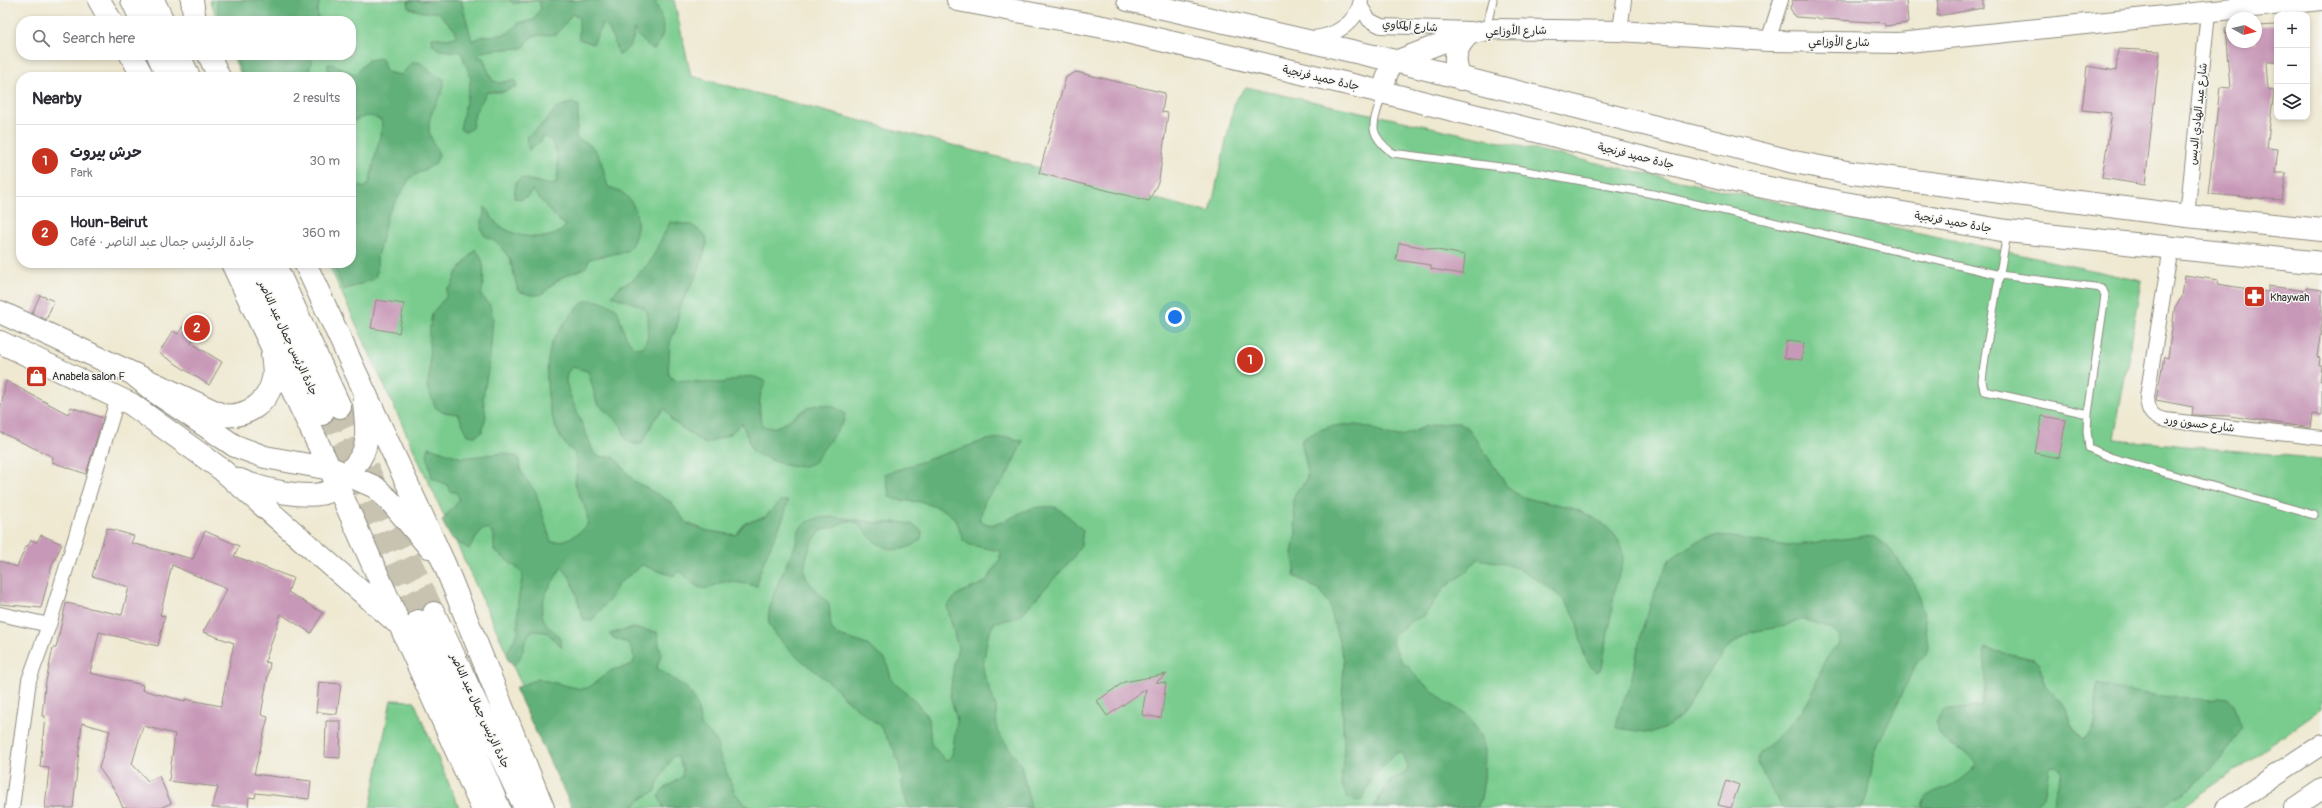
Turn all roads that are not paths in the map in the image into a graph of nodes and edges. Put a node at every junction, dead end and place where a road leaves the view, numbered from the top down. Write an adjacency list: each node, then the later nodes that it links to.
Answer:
1 (99, 0): 13 (main road)
2 (132, 0): 14 (main road)
3 (153, 0): 15 (main road)
4 (192, 0): 16 (main road)
5 (958, 0): 31 (main road, جادة حميد فرنجية)
6 (1128, 0): 19 (main road)
7 (1492, 0): 17 (lane)
8 (1624, 0): 18 (street)
9 (1781, 0): 20 (street)
10 (2322, 0): 12 (street, شارع الأوزاعي)
11 (1361, 3): 17 (street, شارع المكاوي); 19 (street, شارع المكاوي)
12 (2208, 12): 20 (street, شارع الأوزاعي); 32 (street, شارع عبد الهادي الدبس)
13 (109, 16)
14 (140, 16)
15 (161, 16)
16 (194, 16)
17 (1483, 30): 18 (street, شارع الأوزاعي); 25 (street, شارع الأوزاعي); 30 (main road)
18 (1620, 31): 20 (street, شارع الأوزاعي)
19 (1301, 39): 25 (main road)
20 (1768, 41)
21 (134, 60): 26 (main road)
22 (160, 60): 27 (main road)
23 (180, 60): 28 (main road)
24 (211, 60): 29 (main road)
25 (1395, 61): 30 (main road); 31 (street)
26 (141, 72)
27 (166, 72)
28 (186, 72)
29 (217, 72)
30 (1461, 79): 32 (main road)
31 (1382, 92): 34 (main road, جادة حميد فرنجية); 41 (lane)
32 (2187, 216): 33 (main road)
33 (2322, 230)
34 (2007, 231): 35 (main road, جادة حميد فرنجية); 41 (lane)
35 (2171, 247): 36 (main road, جادة حميد فرنجية); 49 (street, شارع حسون ورد)
36 (2322, 264)
37 (234, 268): 43 (main road)
38 (256, 268): 39 (main road, جادة الرئيس جمال عبد الناصر)
39 (276, 268)
40 (307, 268): 46 (main road)
41 (2000, 275): 48 (lane); 48 (lane)
42 (0, 312): 45 (main road)
43 (267, 337): 45 (main road); 51 (main road)
44 (0, 342): 47 (main road)
45 (133, 374): 51 (main road)
46 (361, 384): 51 (main road); 53 (main road)
47 (118, 397): 50 (main road); 56 (street)
48 (2088, 414): 52 (lane)
49 (2322, 438)
50 (221, 469): 51 (main road); 55 (main road)
51 (338, 477): 53 (main road); 55 (main road)
52 (2314, 515)
53 (444, 563): 63 (main road)
54 (0, 614): 56 (street)
55 (418, 620): 60 (main road); 61 (main road, جادة الرئيس جمال عبد الناصر); 62 (main road, جادة الرئيس جمال عبد الناصر)
56 (49, 625): 59 (street)
57 (2322, 744): 64 (street)
58 (2322, 789): 65 (street)
59 (12, 808)
60 (482, 808)
61 (499, 808)
62 (525, 808)
63 (543, 808)
64 (2226, 808)
65 (2294, 808)

